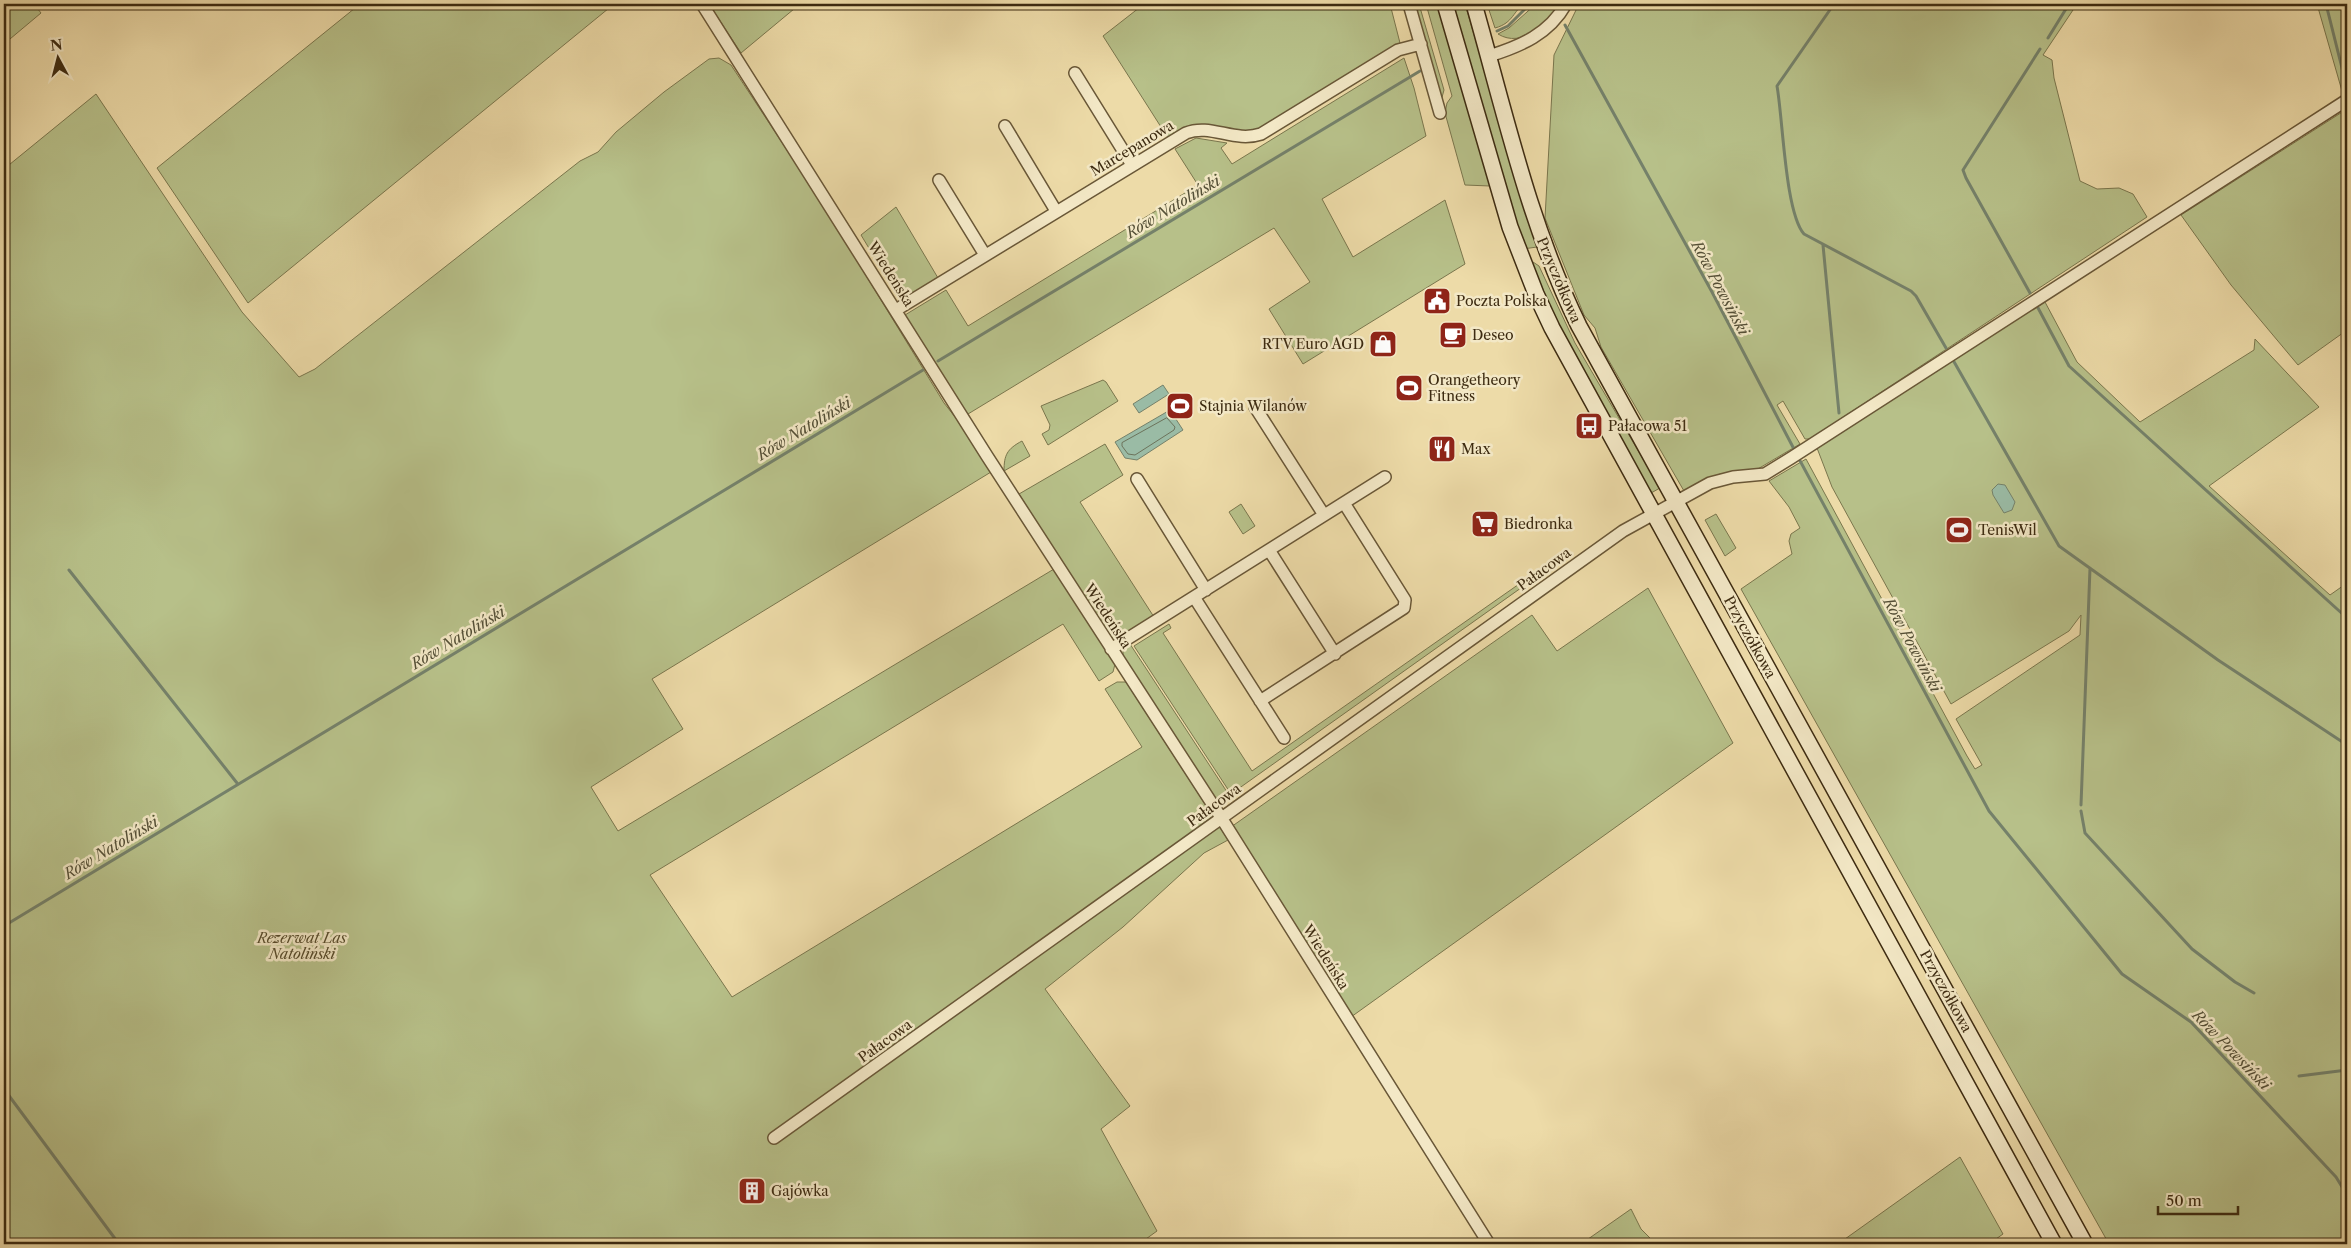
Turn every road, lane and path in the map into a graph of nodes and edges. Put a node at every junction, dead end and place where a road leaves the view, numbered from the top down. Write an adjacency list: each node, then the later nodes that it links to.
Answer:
1 (702, 4): 18 (street, Wiedeńska)
2 (1409, 4): 6 (street)
3 (1445, 4): 16 (main road, Przyczółkowa)
4 (1474, 4): 7 (main road, Przyczółkowa)
5 (1566, 4): 7 (street)
6 (1421, 44): 10 (street); 12 (street, Marcepanowa)
7 (1489, 56): 17 (main road, Przyczółkowa)
8 (1075, 73): 12 (street)
9 (2347, 100): 22 (street, Pałacowa)
10 (1440, 113)
11 (1004, 126): 14 (street)
12 (1132, 165): 14 (street, Marcepanowa)
13 (939, 180): 15 (street)
14 (1056, 211): 15 (street, Marcepanowa)
15 (985, 255): 18 (street, Marcepanowa)
16 (1521, 259): 17 (main road); 24 (main road, Przyczółkowa)
17 (1553, 271): 22 (main road, Przyczółkowa)
18 (896, 310): 29 (street, Wiedeńska)
19 (1255, 407): 25 (street)
20 (1384, 477): 23 (street)
21 (1137, 480): 27 (street)
22 (1675, 501): 24 (street, Pałacowa); 35 (main road, Przyczółkowa)
23 (1344, 503): 25 (street); 30 (street)
24 (1652, 513): 33 (street, Pałacowa); 34 (main road, Przyczółkowa)
25 (1324, 515): 26 (street)
26 (1269, 550): 27 (street); 30 (street)
27 (1206, 590): 28 (street)
28 (1194, 597): 29 (street); 31 (street)
29 (1111, 649): 33 (street, Wiedeńska)
30 (1335, 654): 31 (street)
31 (1260, 701): 32 (street)
32 (1284, 738)
33 (1222, 818): 36 (street, Pałacowa); 37 (street, Wiedeńska)
34 (1878, 922): 35 (main road); 38 (main road, Przyczółkowa)
35 (1911, 929): 39 (main road, Przyczółkowa)
36 (774, 1138)
37 (1489, 1244)
38 (2054, 1244)
39 (2085, 1244)

